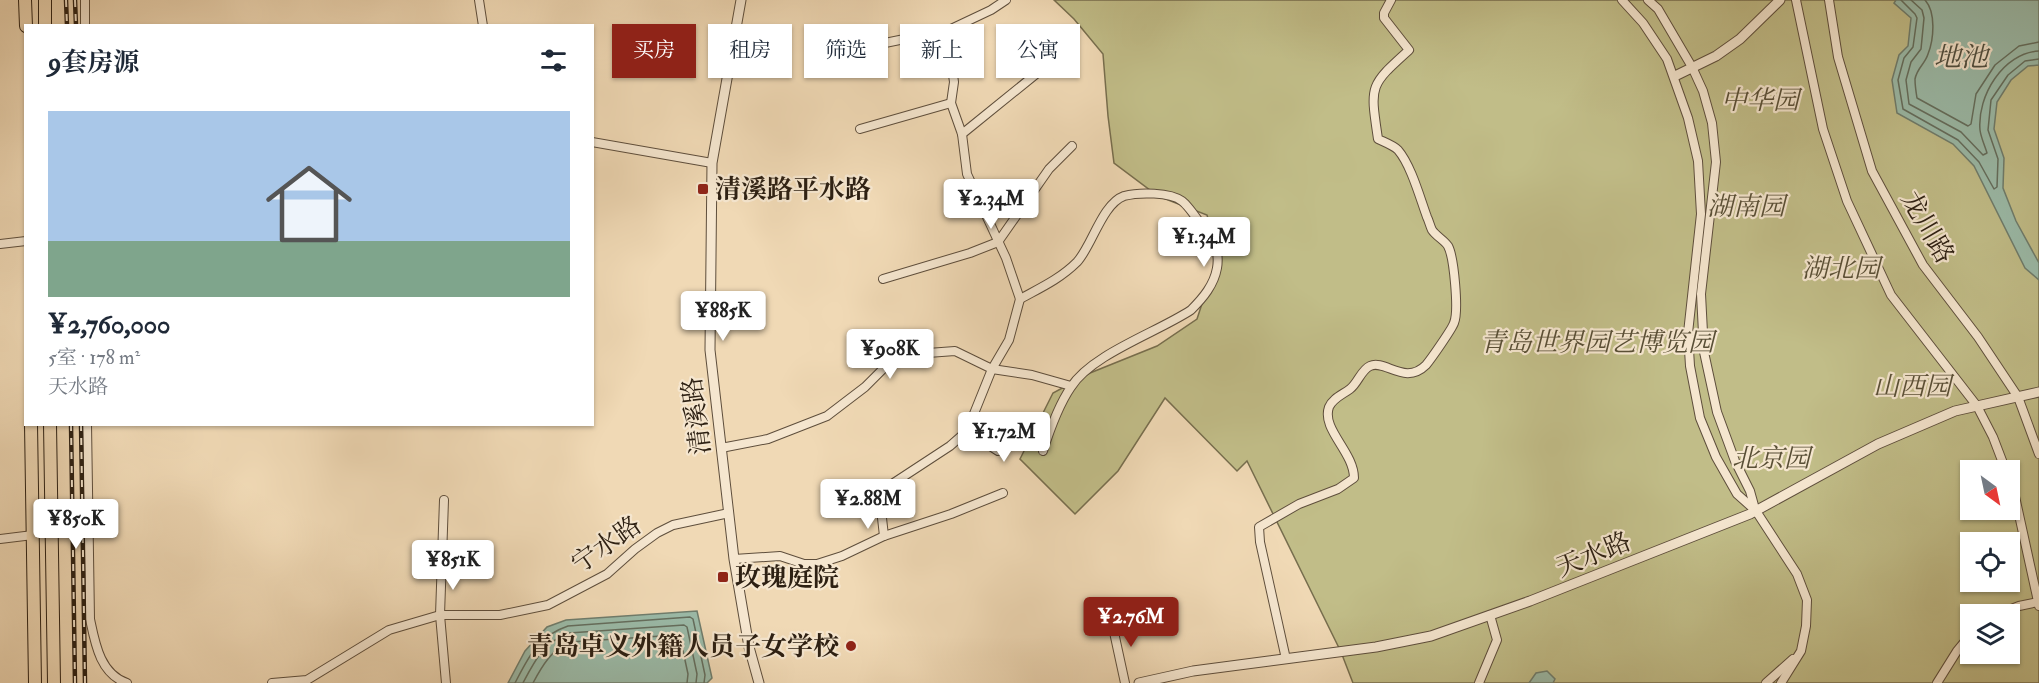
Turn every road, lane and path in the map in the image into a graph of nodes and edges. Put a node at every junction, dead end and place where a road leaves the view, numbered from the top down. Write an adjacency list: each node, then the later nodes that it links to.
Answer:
1 (25, 0): 13 (highway)
2 (45, 0): 14 (highway)
3 (85, 0): 15 (street)
4 (479, 0): 16 (street)
5 (741, 0): 27 (street, 清溪路)
6 (1006, 0): 17 (street)
7 (1391, 0): 63 (street)
8 (1622, 0): 19 (street)
9 (1648, 0): 18 (street)
10 (1780, 0): 18 (street)
11 (1796, 0): 37 (street)
12 (1829, 0): 36 (street, 龙川路)
13 (26, 24)
14 (45, 24)
15 (85, 24)
16 (483, 24)
17 (961, 24)
18 (1692, 67): 19 (street); 49 (street)
19 (1675, 76): 49 (street)
20 (953, 78): 22 (street)
21 (1031, 78): 24 (street)
22 (951, 103): 23 (street); 24 (street)
23 (860, 129)
24 (962, 134): 29 (street)
25 (594, 142): 27 (street)
26 (1072, 146): 29 (street)
27 (712, 163): 43 (street, 清溪路)
28 (24, 241): 30 (street)
29 (998, 242): 31 (street); 32 (street)
30 (0, 244)
31 (883, 279)
32 (1020, 300): 33 (street); 34 (street)
33 (992, 369): 34 (street); 42 (street); 43 (street)
34 (1071, 386): 44 (street)
35 (2039, 392): 36 (street, 天水路)
36 (2018, 397): 37 (street, 天水路); 45 (street, 龙川路)
37 (1977, 406): 46 (street); 49 (street, 天水路)
38 (1016, 417): 42 (street)
39 (31, 426): 52 (highway)
40 (50, 426): 65 (highway)
41 (87, 426): 66 (street)
42 (967, 431): 53 (street)
43 (721, 448): 50 (street, 清溪路)
44 (1043, 451)
45 (2039, 454)
46 (2002, 460)
47 (1003, 493): 53 (street)
48 (444, 500): 58 (street)
49 (1756, 511): 59 (street, 天水路); 62 (street)
50 (729, 513): 55 (street, 清溪路); 58 (street, 宁水路)
51 (2020, 518): 56 (street)
52 (33, 535): 54 (street); 64 (highway)
53 (884, 536): 55 (street)
54 (0, 538)
55 (734, 559): 69 (street, 清溪路)
56 (2039, 601): 57 (street)
57 (2020, 606)
58 (440, 615): 67 (street, 宁水路); 68 (street)
59 (1490, 615): 63 (street, 天水路); 72 (street)
60 (1112, 623): 70 (street)
61 (1960, 647): 75 (street)
62 (1801, 651): 73 (street); 74 (street)
63 (1286, 659): 71 (street, 天水路)
64 (35, 683)
65 (54, 683)
66 (127, 683)
67 (273, 683)
68 (446, 683)
69 (759, 683)
70 (1125, 683)
71 (1139, 683)
72 (1479, 683)
73 (1766, 683)
74 (1781, 683)
75 (1937, 683)

